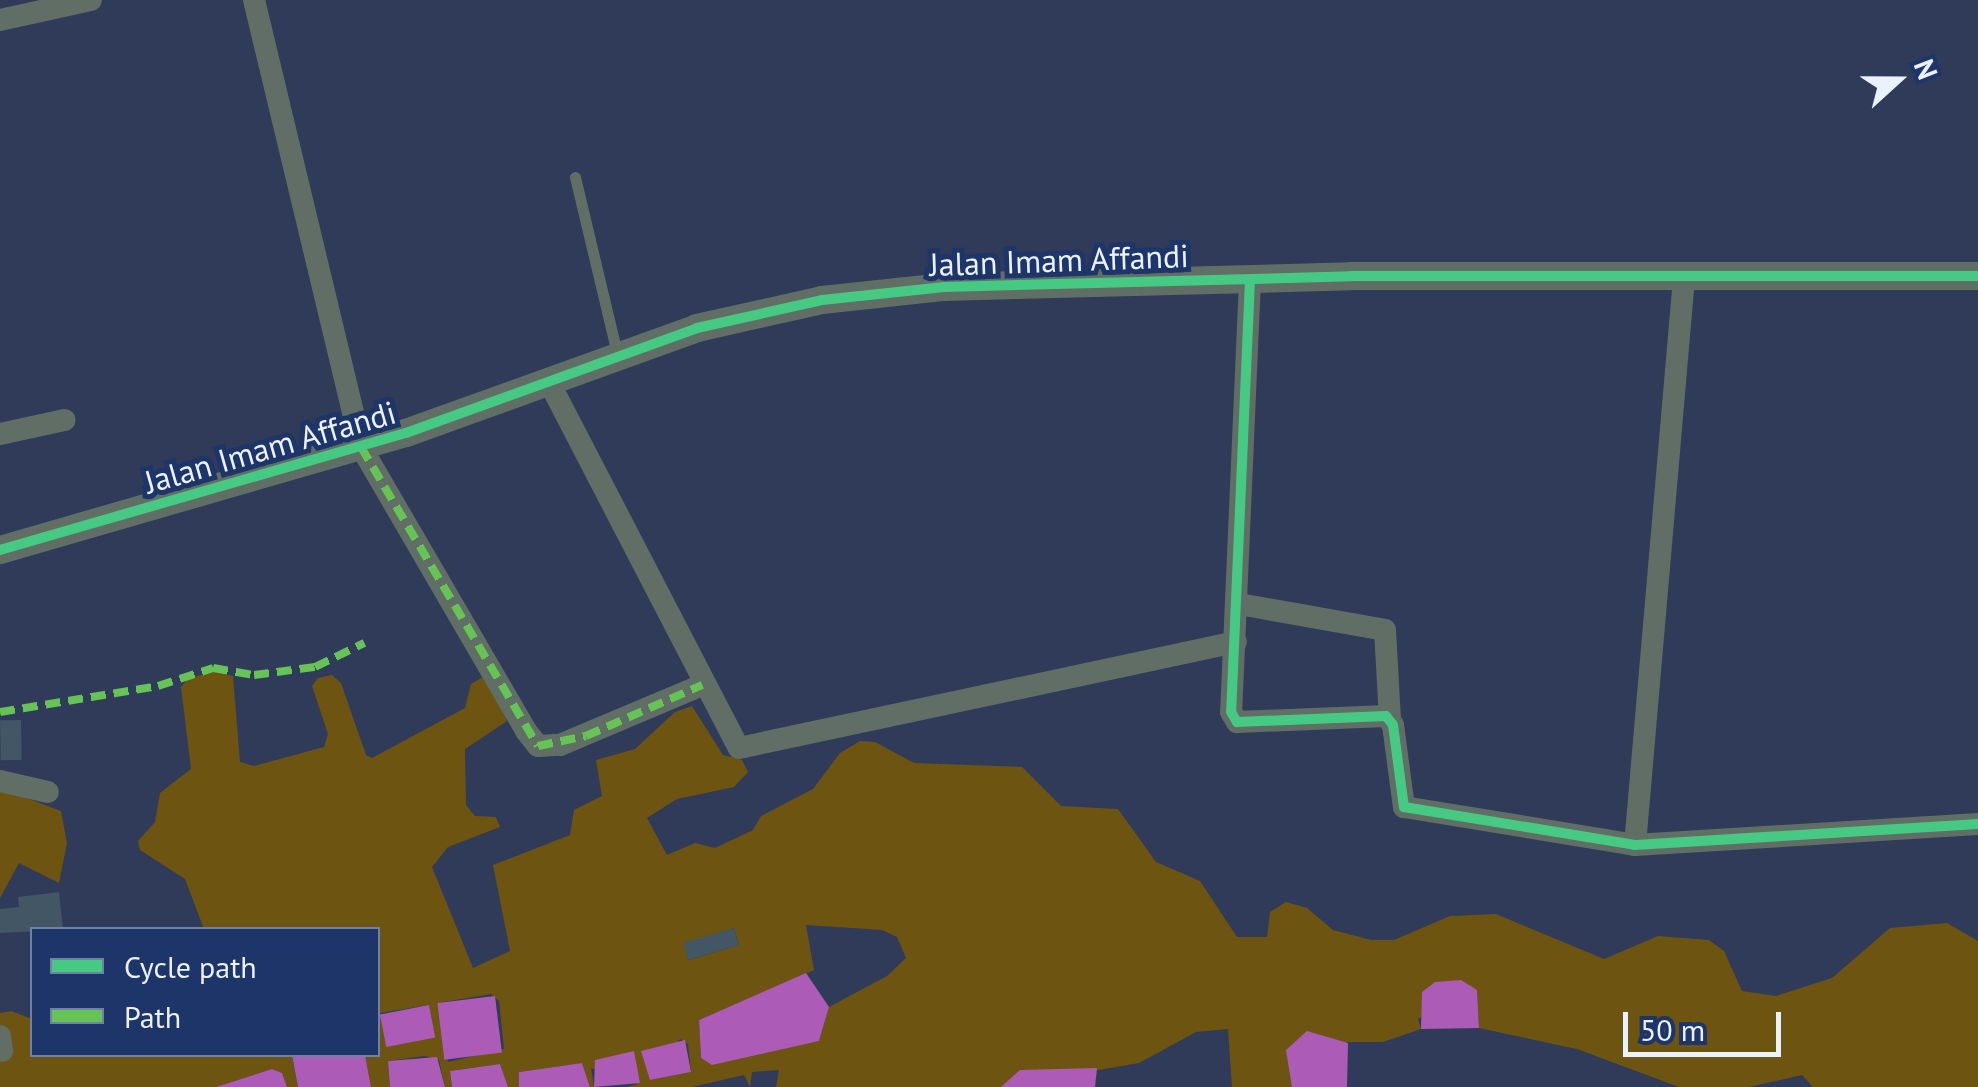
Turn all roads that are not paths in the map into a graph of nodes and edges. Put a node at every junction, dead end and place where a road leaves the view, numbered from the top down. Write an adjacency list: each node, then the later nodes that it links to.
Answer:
1 (90, 0): 3 (street)
2 (254, 0): 12 (street)
3 (0, 20)
4 (575, 177): 8 (lane)
5 (1978, 276): 6 (street, Jalan Imam Affandi)
6 (1684, 278): 7 (street, Jalan Imam Affandi); 21 (street)
7 (1250, 280): 8 (street, Jalan Imam Affandi); 14 (street)
8 (618, 357): 9 (street, Jalan Imam Affandi)
9 (549, 382): 12 (street, Jalan Imam Affandi); 16 (street)
10 (65, 420): 11 (street)
11 (0, 434)
12 (361, 447): 13 (street, Jalan Imam Affandi); 16 (street)
13 (0, 550)
14 (1239, 604): 15 (street); 17 (street)
15 (1236, 642): 16 (street); 17 (street)
16 (702, 685)
17 (1390, 719): 21 (street)
18 (0, 781): 19 (street)
19 (48, 792)
20 (1978, 824): 21 (street)
21 (1635, 844)

